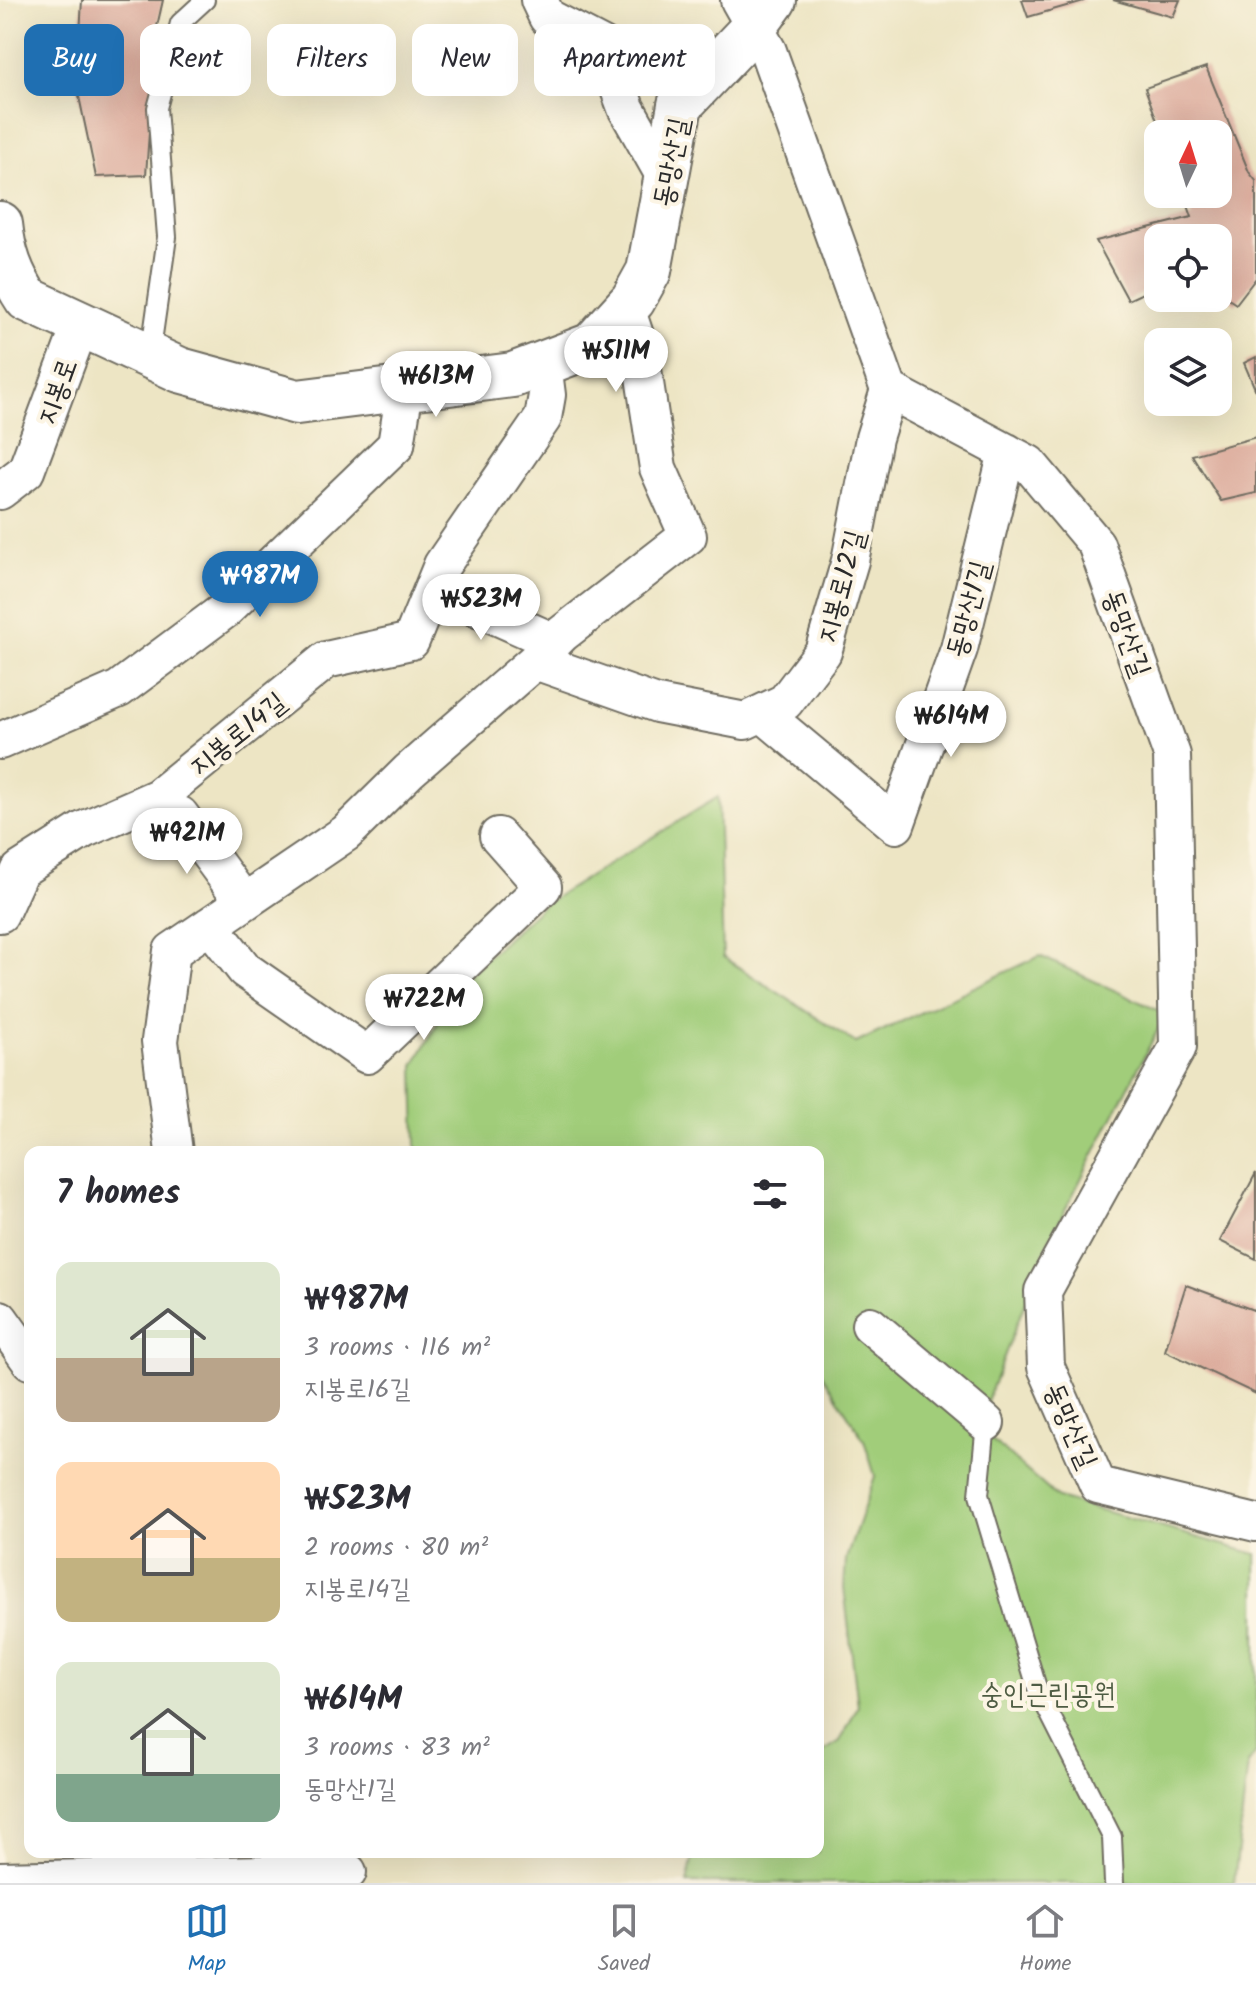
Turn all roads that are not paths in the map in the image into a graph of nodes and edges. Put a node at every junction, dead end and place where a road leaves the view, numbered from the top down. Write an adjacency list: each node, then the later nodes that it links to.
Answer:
1 (205, 0): 8 (lane)
2 (539, 0): 4 (street)
3 (756, 9): 4 (street, 동망산길); 11 (street, 동망산길)
4 (666, 179): 6 (street, 동망산길)
5 (0, 224): 7 (street, 동망산길)
6 (626, 308): 9 (street, 동망산길); 15 (street)
7 (81, 324): 8 (street, 동망산길); 13 (street, 지봉로)
8 (150, 356): 10 (street, 동망산길)
9 (543, 364): 10 (street, 동망산길); 14 (street, 지봉로14길)
10 (405, 389): 17 (street)
11 (889, 390): 12 (street, 동망산길); 16 (street, 지봉로12길)
12 (1007, 452): 16 (street, 동망산1길); 28 (street, 동망산길)
13 (0, 491)
14 (433, 588): 15 (street); 21 (street, 지봉로14길)
15 (545, 652): 16 (street, 지봉로12길); 20 (street)
16 (762, 713)
17 (0, 741)
18 (180, 815): 20 (street)
19 (498, 836): 22 (street)
20 (244, 902): 22 (street)
21 (0, 914)
22 (210, 925): 23 (street)
23 (173, 1146)
24 (0, 1319): 26 (street)
25 (870, 1325): 27 (street)
26 (24, 1353)
27 (986, 1423): 32 (lane)
28 (1256, 1523)
29 (346, 1869): 30 (street)
30 (72, 1871): 31 (street)
31 (0, 1880)
32 (1114, 1883)

